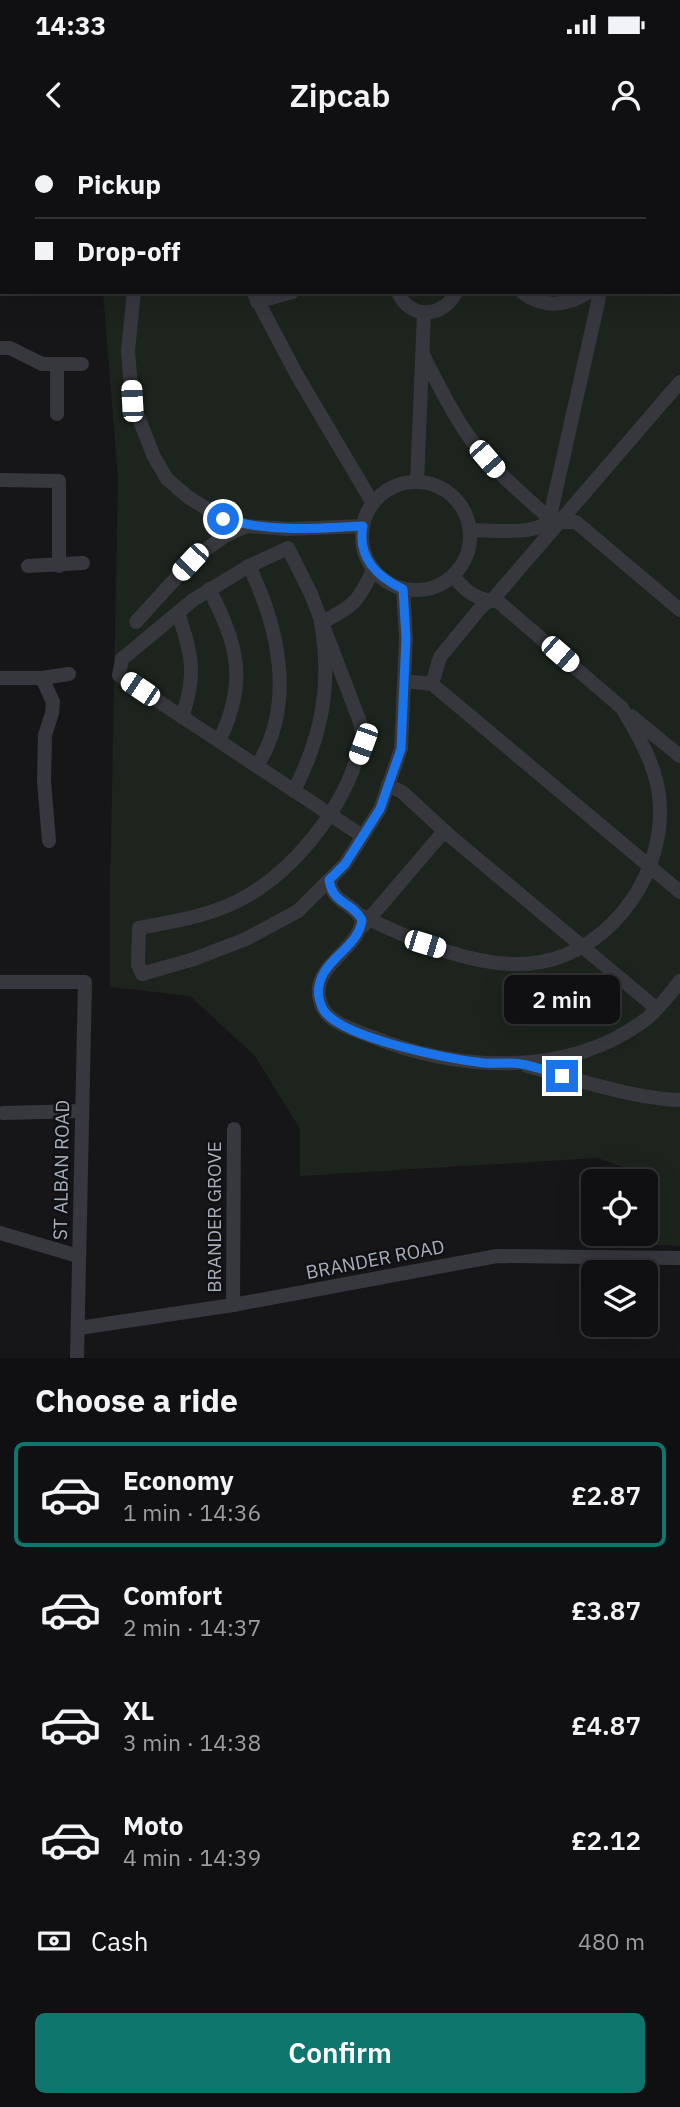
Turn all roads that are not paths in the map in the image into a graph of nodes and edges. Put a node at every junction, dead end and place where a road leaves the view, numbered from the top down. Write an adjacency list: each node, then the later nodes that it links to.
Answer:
1 (134, 294): 20 (street)
2 (277, 294): 8 (street)
3 (399, 294): 9 (street)
4 (455, 294): 9 (street)
5 (525, 294): 6 (street)
6 (583, 294)
7 (598, 294): 19 (street)
8 (255, 297): 18 (street)
9 (424, 313): 11 (street)
10 (0, 348): 13 (street)
11 (423, 355): 17 (street); 19 (street)
12 (82, 364): 13 (street)
13 (57, 365): 15 (street)
14 (680, 382): 19 (street)
15 (57, 414)
16 (0, 480): 25 (street)
17 (417, 481): 18 (street); 22 (street)
18 (372, 502): 21 (street)
19 (552, 524): 22 (street); 31 (street); 32 (street)
20 (247, 526): 21 (street); 34 (street)
21 (363, 526): 27 (street)
22 (470, 530): 28 (street)
23 (83, 563): 25 (street)
24 (28, 566): 25 (street)
25 (59, 566)
26 (249, 566): 29 (street); 35 (street); 45 (street)
27 (373, 570): 30 (street); 35 (street)
28 (453, 576): 30 (street); 31 (street)
29 (209, 589): 33 (street); 43 (street)
30 (403, 589): 39 (street)
31 (493, 600): 40 (street); 41 (street)
32 (680, 610)
33 (178, 612): 42 (street); 42 (street)
34 (136, 622)
35 (321, 623): 47 (street); 48 (street)
36 (69, 674): 38 (street)
37 (0, 678): 38 (street)
38 (42, 678): 51 (street)
39 (404, 681): 40 (street); 46 (street)
40 (432, 684): 52 (street)
41 (622, 708): 44 (street); 52 (street)
42 (183, 717): 43 (street)
43 (219, 741): 45 (street)
44 (680, 756)
45 (257, 766): 47 (street)
46 (388, 785): 49 (street); 50 (street)
47 (294, 791): 48 (street)
48 (329, 814): 49 (street); 53 (street)
49 (362, 836): 53 (street)
50 (450, 836): 55 (street); 56 (street)
51 (49, 841)
52 (649, 866): 54 (street); 56 (street)
53 (329, 880): 55 (street)
54 (680, 892)
55 (364, 916): 56 (street); 60 (street)
56 (582, 946): 59 (street)
57 (680, 981): 59 (street)
58 (0, 982): 62 (street, ST ALBAN ROAD)
59 (657, 1009): 60 (street)
60 (522, 1064): 61 (street)
61 (680, 1100)
62 (82, 1111): 63 (street); 66 (street, ST ALBAN ROAD)
63 (3, 1113)
64 (234, 1129): 68 (street, BRANDER GROVE)
65 (0, 1233): 66 (street)
66 (78, 1256): 69 (street, ST ALBAN ROAD)
67 (680, 1258): 68 (street, BRANDER ROAD)
68 (233, 1306): 69 (street, BRANDER ROAD)
69 (79, 1328): 70 (street, ST ALBAN ROAD)
70 (77, 1358)

